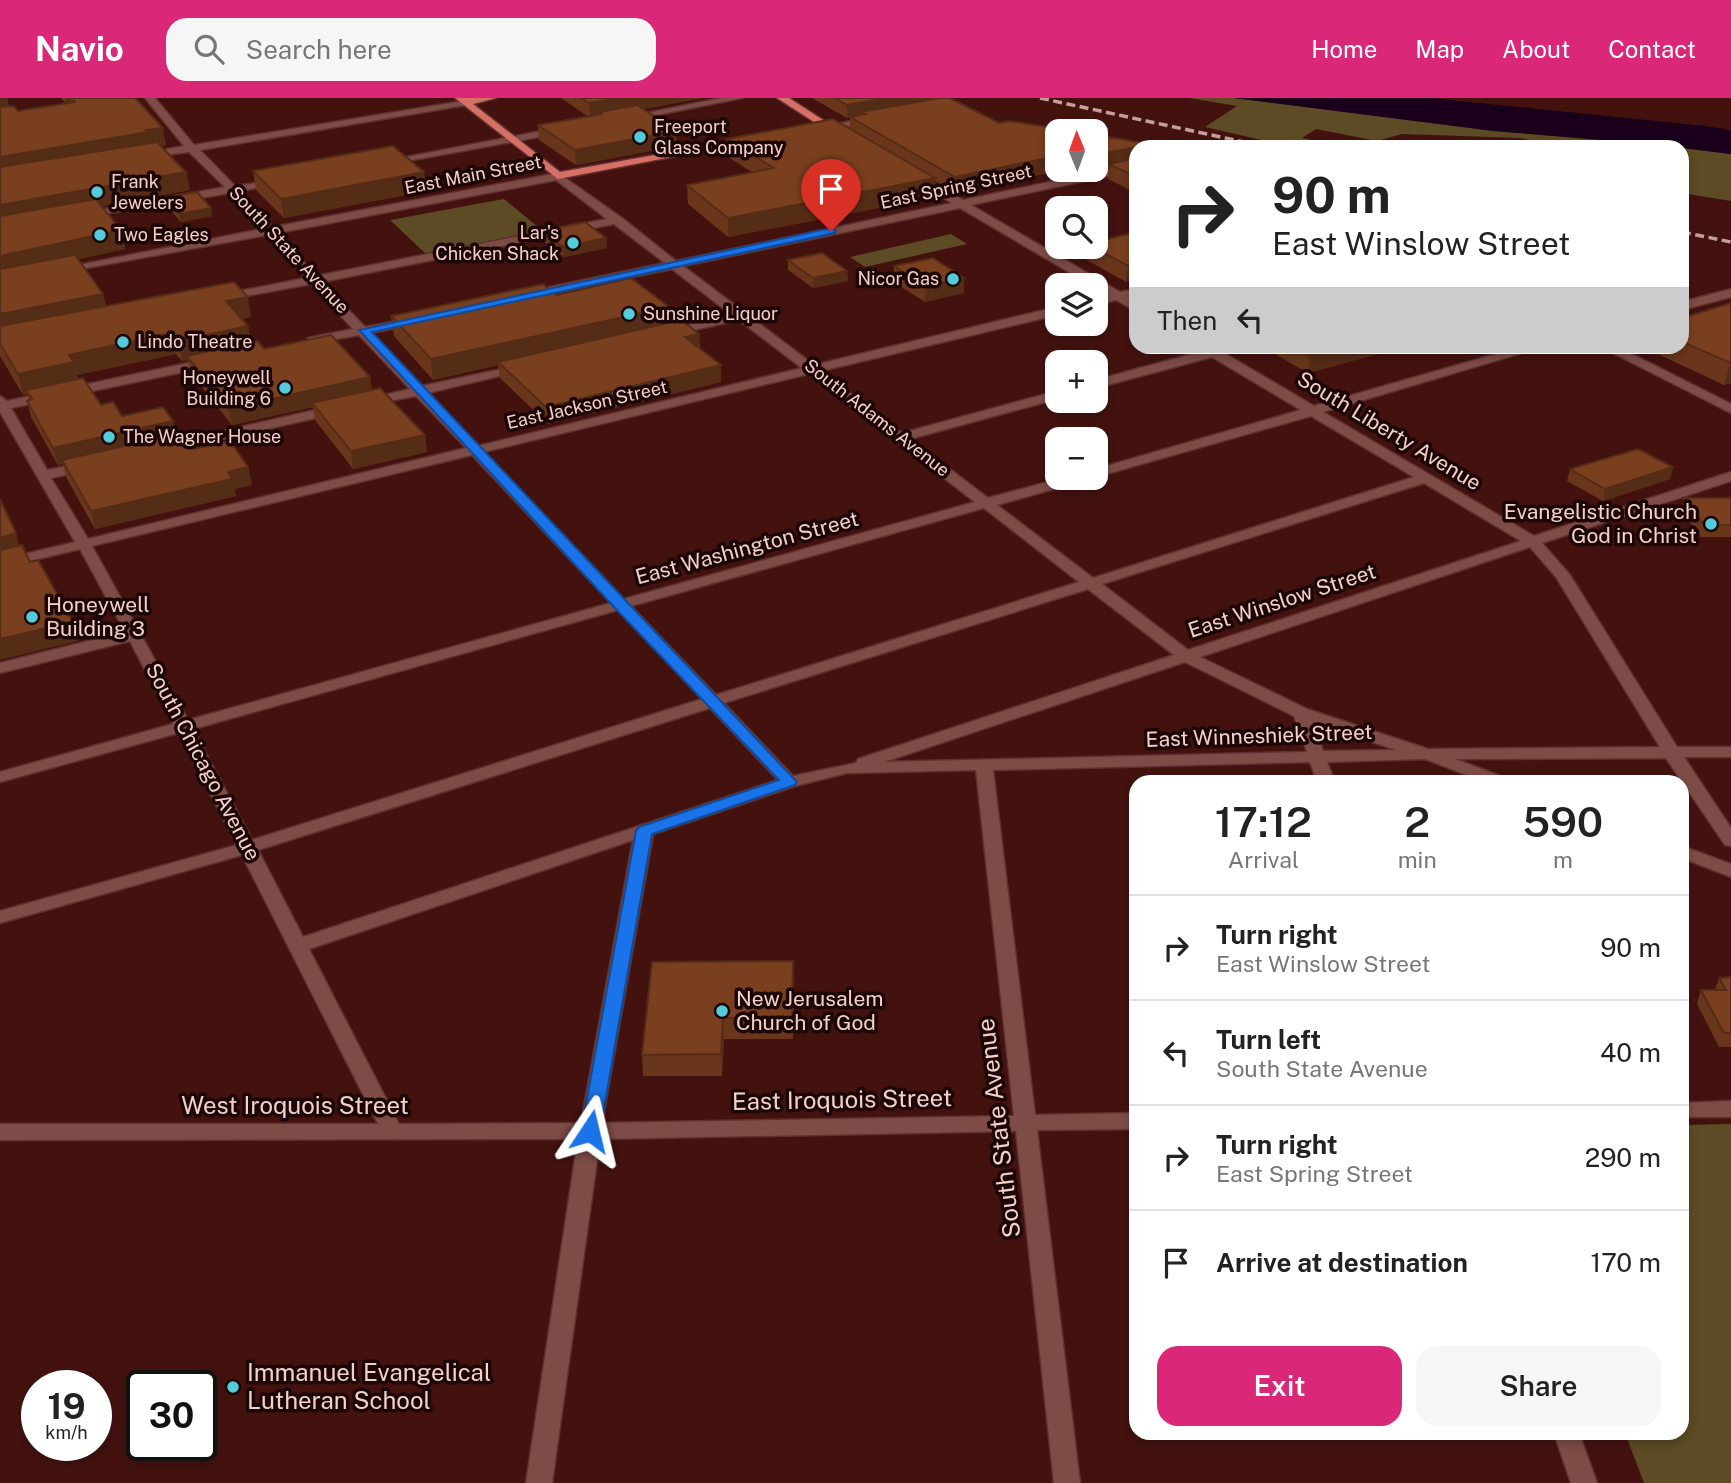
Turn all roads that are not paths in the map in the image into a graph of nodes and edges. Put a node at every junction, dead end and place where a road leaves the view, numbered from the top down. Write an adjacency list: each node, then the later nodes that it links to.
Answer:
1 (150, 98): 14 (street, South State Avenue)
2 (491, 98): 5 (main road)
3 (737, 98): 7 (street)
4 (782, 98): 9 (main road)
5 (463, 100): 12 (main road, South Adams Avenue); 14 (street)
6 (891, 116): 9 (street)
7 (619, 120)
8 (580, 127): 12 (street)
9 (829, 127): 10 (main road); 11 (street)
10 (816, 129)
11 (841, 134)
12 (514, 139): 16 (street); 19 (main road, South Adams Avenue)
13 (761, 139): 19 (main road, East Main Street)
14 (191, 148): 15 (street); 21 (street, South State Avenue)
15 (136, 158)
16 (380, 163)
17 (1129, 168): 22 (street, East Spring Street)
18 (901, 169): 22 (street)
19 (558, 176): 24 (street, South Adams Avenue); 25 (street, East Main Street)
20 (286, 180): 21 (street)
21 (232, 190): 23 (street); 25 (street, South State Avenue)
22 (962, 203): 26 (street, East Spring Street); 31 (street)
23 (68, 218)
24 (618, 220): 26 (street, South Adams Avenue); 28 (street)
25 (271, 232): 27 (street, East Main Street); 28 (street, South State Avenue)
26 (674, 265): 32 (street, East Spring Street); 39 (street, South Adams Avenue)
27 (50, 274)
28 (314, 280): 34 (street); 40 (street, South State Avenue)
29 (1731, 293): 36 (street)
30 (1129, 294): 31 (street)
31 (1118, 296): 33 (street); 35 (street)
32 (513, 299)
33 (1108, 299)
34 (205, 301)
35 (1129, 303)
36 (1689, 304)
37 (1045, 314): 49 (street, East Jackson Street)
38 (432, 316): 40 (street)
39 (743, 316): 41 (street); 49 (street, South Adams Avenue)
40 (365, 330): 42 (street); 51 (street, South State Avenue)
41 (662, 335)
42 (305, 343)
43 (1192, 354): 50 (street)
44 (1216, 354): 55 (street, South Liberty Avenue)
45 (1510, 354): 55 (street)
46 (1621, 354): 54 (street)
47 (227, 359): 53 (street)
48 (528, 366): 51 (street)
49 (815, 370): 56 (street, South Adams Avenue); 57 (street, East Jackson Street)
50 (1108, 380)
51 (421, 390): 57 (street, South State Avenue); 58 (street)
52 (1045, 398): 56 (street)
53 (1, 404): 61 (street, South Chicago Avenue)
54 (1731, 409)
55 (1311, 410): 60 (street); 63 (street, South Liberty Avenue)
56 (902, 437): 65 (street, South Adams Avenue)
57 (478, 450): 67 (street, East Jackson Street); 70 (street, South State Avenue)
58 (152, 451)
59 (98, 463): 61 (street)
60 (1108, 469)
61 (44, 475): 67 (street, South Chicago Avenue)
62 (1731, 476): 66 (street, East Winslow Street)
63 (1426, 478): 66 (street, South Liberty Avenue); 69 (street)
64 (1045, 487): 65 (street, East Washington Street)
65 (988, 503): 69 (street, South Adams Avenue); 70 (street, East Washington Street)
66 (1533, 542): 72 (street, East Winslow Street); 78 (street, South Liberty Avenue)
67 (84, 544): 68 (street, East Jackson Street); 71 (street, South Chicago Avenue)
68 (0, 564)
69 (1093, 584): 72 (street, South Adams Avenue); 74 (street)
70 (619, 604): 74 (street, South State Avenue); 76 (street, East Washington Street)
71 (134, 635): 73 (street); 76 (street, South Chicago Avenue)
72 (1187, 657): 75 (street, South Adams Avenue); 82 (street, East Winslow Street)
73 (0, 668)
74 (711, 701): 88 (street, South State Avenue); 91 (street)
75 (1301, 713): 79 (street, South Adams Avenue); 80 (street)
76 (184, 726): 86 (street, East Washington Street); 91 (street, South Chicago Avenue)
77 (1731, 752): 78 (street, East Winneshiek Street)
78 (1672, 753): 79 (street, East Winneshiek Street); 85 (street, South Liberty Avenue)
79 (1427, 754): 80 (street, East Winneshiek Street); 84 (street, South Adams Avenue)
80 (1317, 757): 81 (street, East Winneshiek Street); 83 (street)
81 (984, 766): 82 (street, East Winneshiek Street); 99 (street, South State Avenue)
82 (846, 768): 88 (street, East Winneshiek Street)
83 (1323, 775)
84 (1482, 775)
85 (1687, 775)
86 (0, 777)
87 (1689, 778): 90 (street, South Liberty Avenue)
88 (789, 782): 89 (street)
89 (645, 831): 95 (street); 100 (street)
90 (1731, 841)
91 (248, 847): 94 (street); 95 (street, South Chicago Avenue)
92 (1689, 855): 93 (street)
93 (1731, 871)
94 (0, 916)
95 (300, 945): 102 (street, South Chicago Avenue)
96 (1731, 1109): 97 (street)
97 (1689, 1110)
98 (1129, 1121): 99 (street, East Iroquois Street)
99 (1025, 1124): 100 (street, East Iroquois Street); 105 (street, South State Avenue)
100 (590, 1131): 102 (street, West Iroquois Street); 104 (street)
101 (0, 1132): 102 (street, West Iroquois Street)
102 (393, 1132)
103 (1569, 1440): 106 (street)
104 (539, 1483)
105 (1067, 1483)
106 (1584, 1483)

